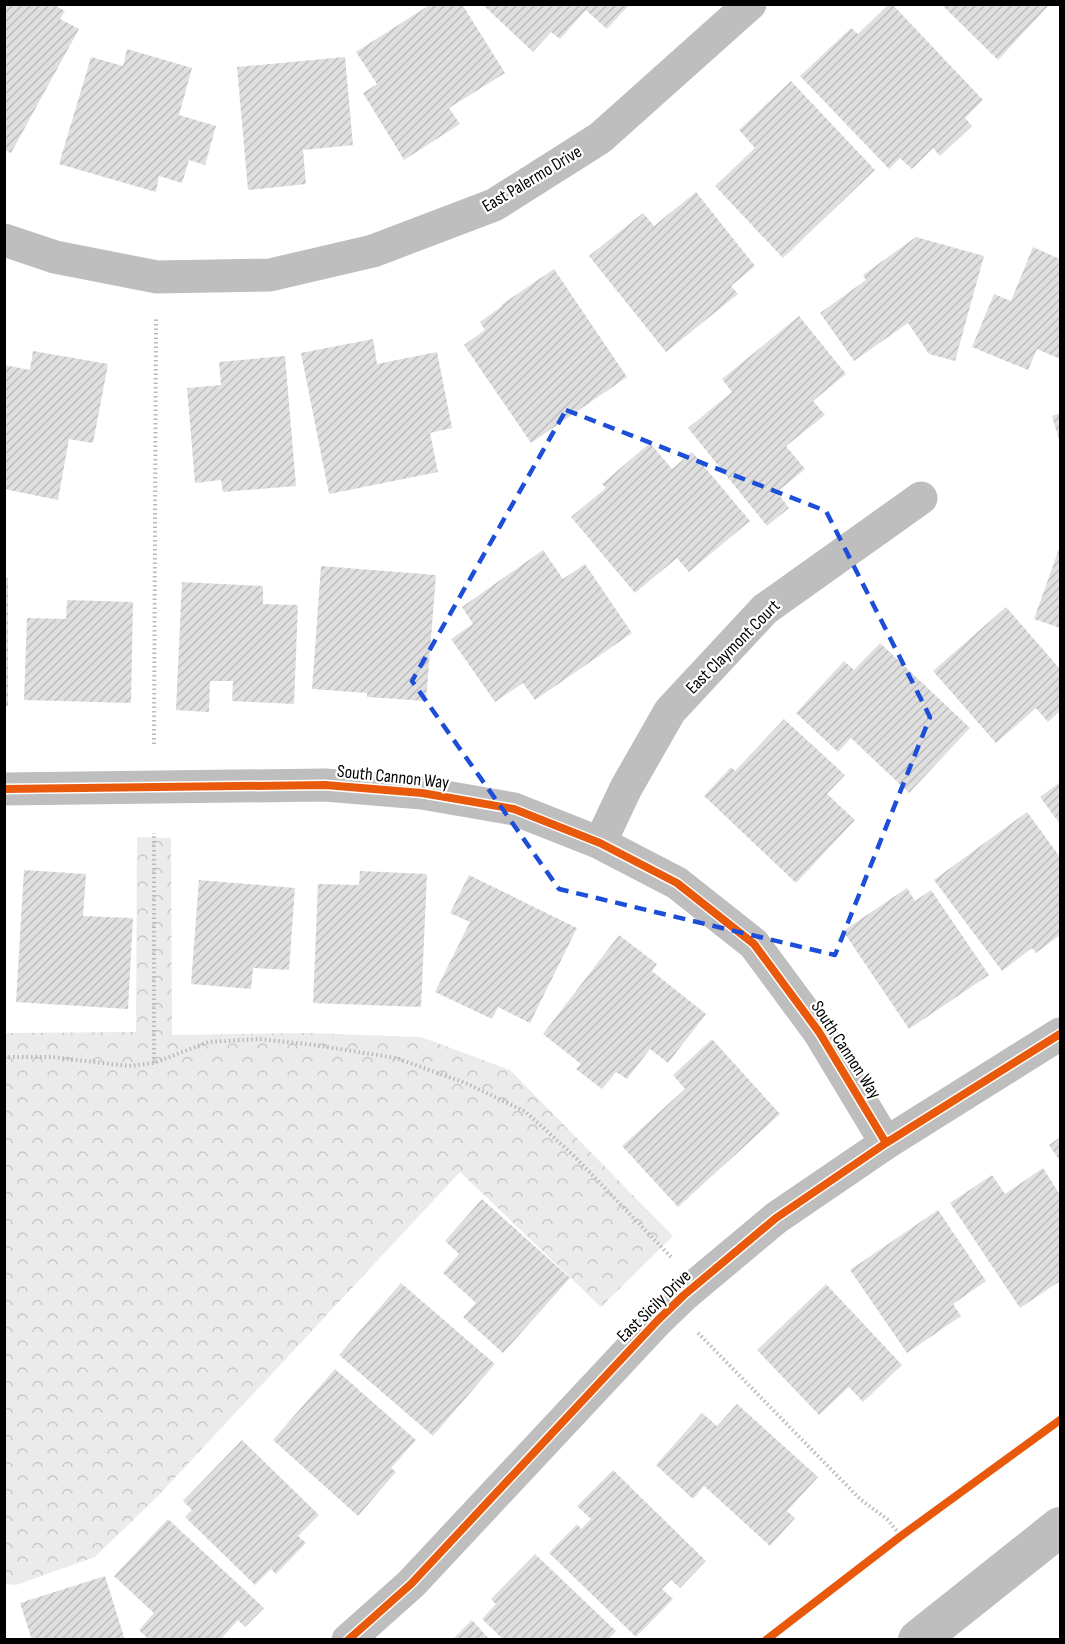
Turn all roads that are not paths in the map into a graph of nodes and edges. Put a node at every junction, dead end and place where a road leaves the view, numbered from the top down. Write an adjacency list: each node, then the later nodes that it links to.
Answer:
1 (750, 4): 2 (street, East Palermo Drive)
2 (4, 240)
3 (921, 498): 5 (street, East Claymont Court)
4 (4, 789): 5 (street, South Cannon Way)
5 (600, 843): 7 (street, South Cannon Way)
6 (1060, 1034): 7 (street, East Sicily Drive)
7 (886, 1143): 8 (street, East Sicily Drive)
8 (348, 1640)

